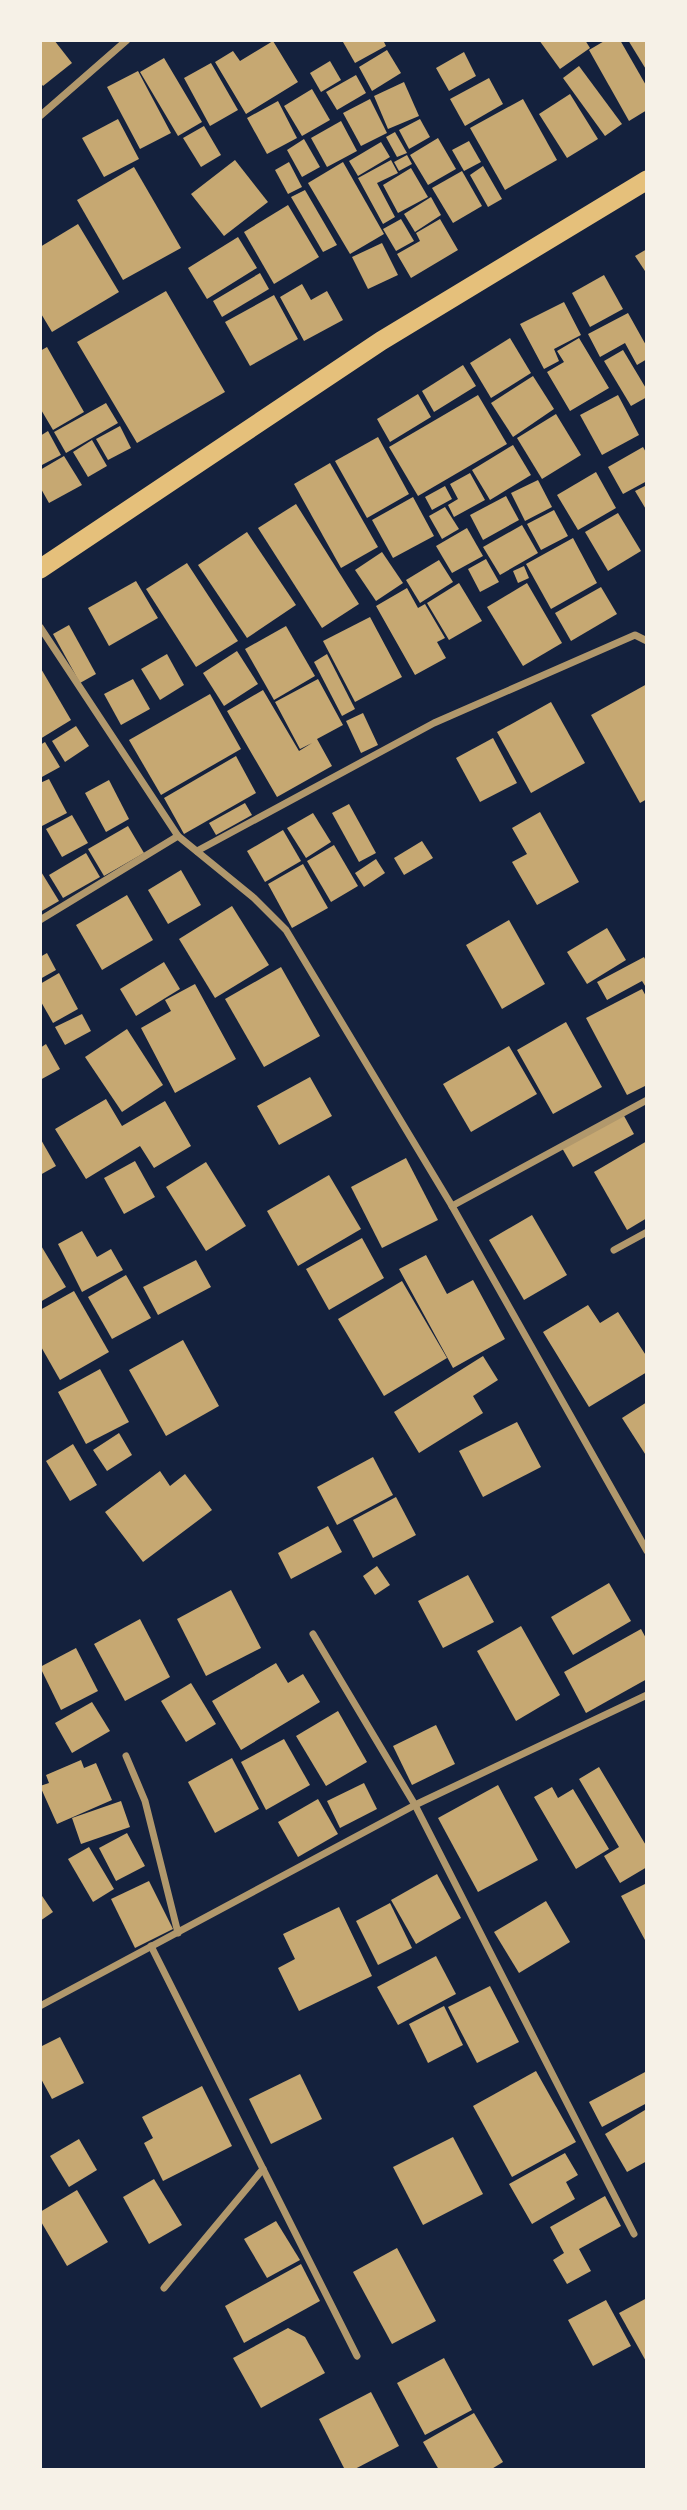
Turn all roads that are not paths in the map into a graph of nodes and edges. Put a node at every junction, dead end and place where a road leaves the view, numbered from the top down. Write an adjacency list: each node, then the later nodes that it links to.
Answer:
1 (127, 40): 2 (street)
2 (40, 116)
3 (647, 180): 4 (highway)
4 (40, 569)
5 (40, 627): 7 (street)
6 (647, 641): 8 (street)
7 (178, 836): 8 (street); 9 (street)
8 (197, 851): 11 (street)
9 (40, 920)
10 (647, 1100): 11 (street)
11 (452, 1206): 14 (street)
12 (647, 1232): 13 (street)
13 (614, 1250)
14 (647, 1551)
15 (313, 1633): 18 (street)
16 (647, 1695): 18 (street)
17 (126, 1756): 19 (street)
18 (415, 1805): 19 (street); 23 (street)
19 (178, 1933): 20 (street)
20 (151, 1946): 21 (street); 22 (street)
21 (40, 2006)
22 (263, 2169): 24 (street); 25 (street)
23 (634, 2234)
24 (164, 2288)
25 (357, 2356)

